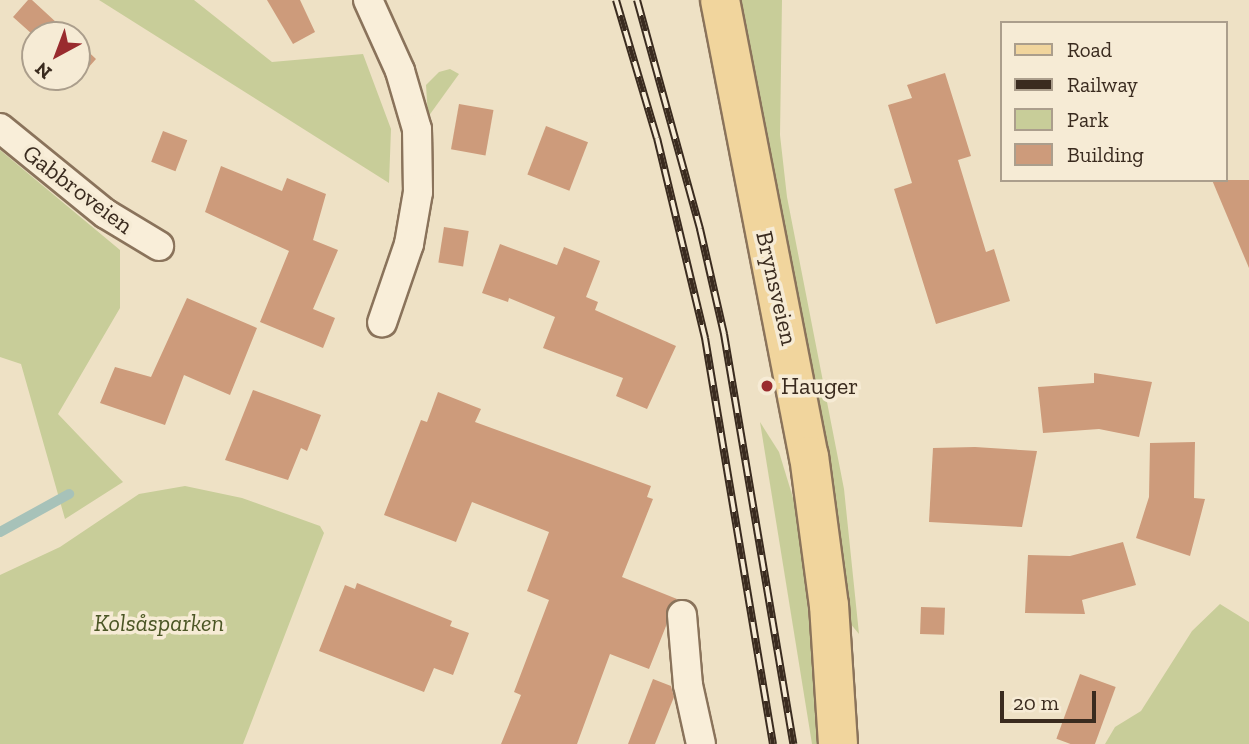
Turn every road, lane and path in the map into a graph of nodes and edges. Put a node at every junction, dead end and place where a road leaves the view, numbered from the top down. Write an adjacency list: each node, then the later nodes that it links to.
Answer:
1 (368, 0): 5 (street)
2 (721, 5): 8 (main road, Brynsveien)
3 (0, 128): 4 (street, Gabbroveien)
4 (159, 246)
5 (383, 323)
6 (682, 615): 7 (street)
7 (701, 744)
8 (838, 744)

